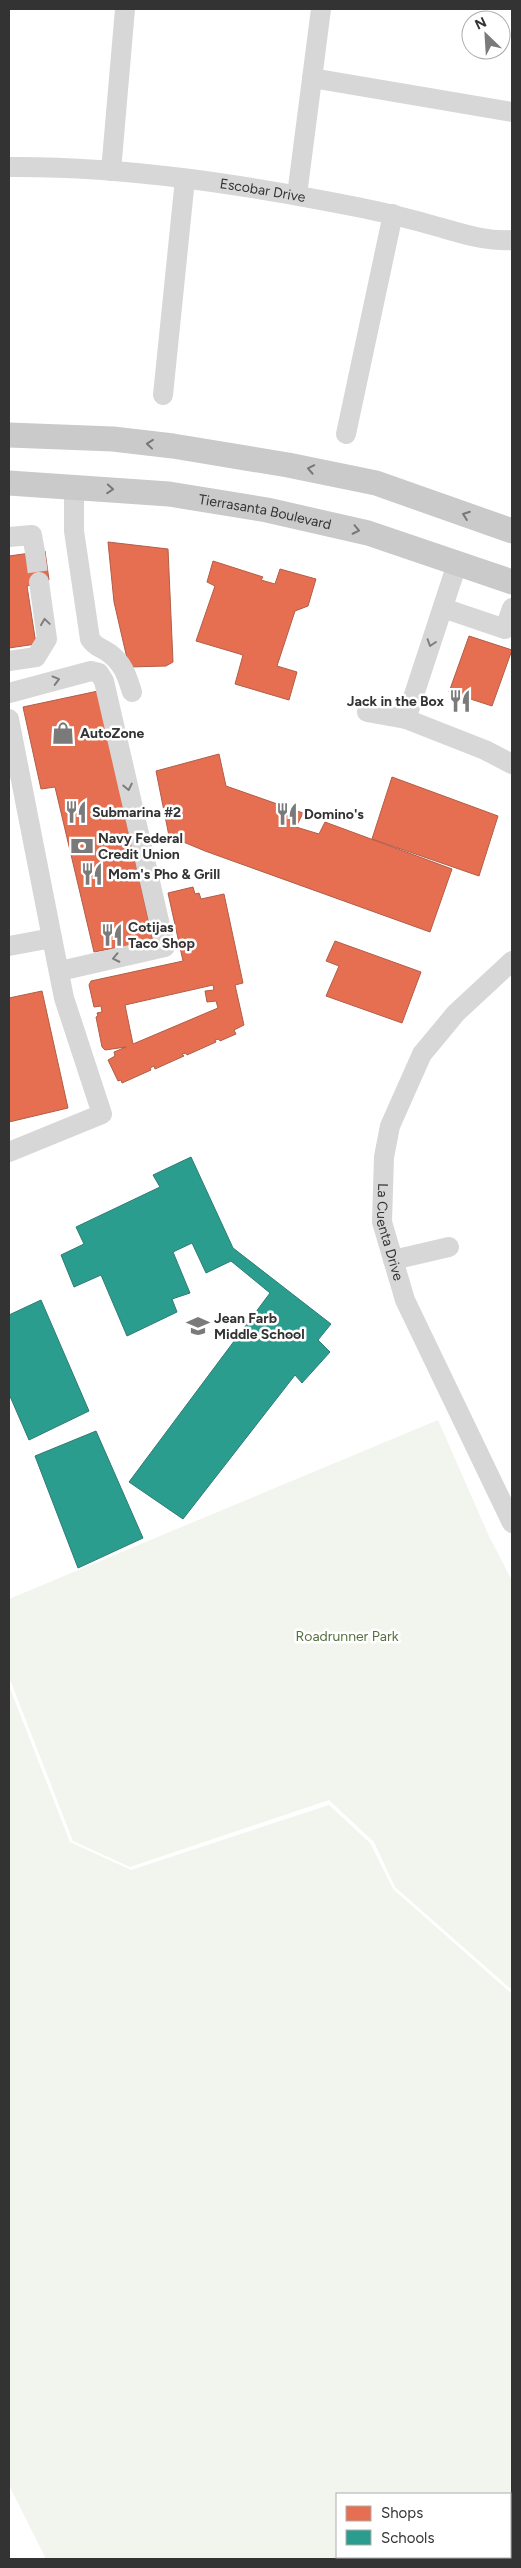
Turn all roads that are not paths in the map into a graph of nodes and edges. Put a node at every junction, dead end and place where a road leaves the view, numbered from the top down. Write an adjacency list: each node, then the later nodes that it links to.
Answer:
1 (125, 9): 6 (street)
2 (321, 9): 3 (street)
3 (312, 78): 4 (street); 8 (street)
4 (512, 112)
5 (9, 167): 6 (street, Escobar Drive)
6 (111, 171): 7 (street, Escobar Drive)
7 (185, 179): 8 (street, Escobar Drive); 11 (street)
8 (298, 195): 9 (street, Escobar Drive)
9 (393, 214): 10 (street, Escobar Drive); 12 (street)
10 (512, 240)
11 (164, 396)
12 (346, 434)
13 (9, 435): 16 (main road, one-way to 13)
14 (9, 483): 15 (main road, Tierrasanta Boulevard)
15 (74, 486): 19 (main road, Tierrasanta Boulevard, one-way to 19); 25 (street)
16 (512, 531)
17 (9, 537): 18 (street)
18 (35, 552)
19 (457, 564): 21 (main road, Tierrasanta Boulevard); 22 (street)
20 (39, 582): 24 (street, one-way to 20)
21 (512, 582)
22 (442, 608): 23 (street); 29 (street, one-way to 29)
23 (512, 608)
24 (9, 661)
25 (132, 692)
26 (9, 693): 34 (street, one-way to 34)
27 (367, 712): 29 (street)
28 (9, 718): 31 (street)
29 (406, 719): 30 (street)
30 (512, 764)
31 (52, 938): 32 (street); 34 (street)
32 (9, 946)
33 (512, 961): 37 (street, La Cuenta Drive)
34 (60, 971): 35 (street)
35 (9, 1152)
36 (449, 1247): 37 (street)
37 (394, 1260): 38 (street, La Cuenta Drive)
38 (506, 1494): 39 (street, La Cuenta Drive)
39 (512, 1523)

